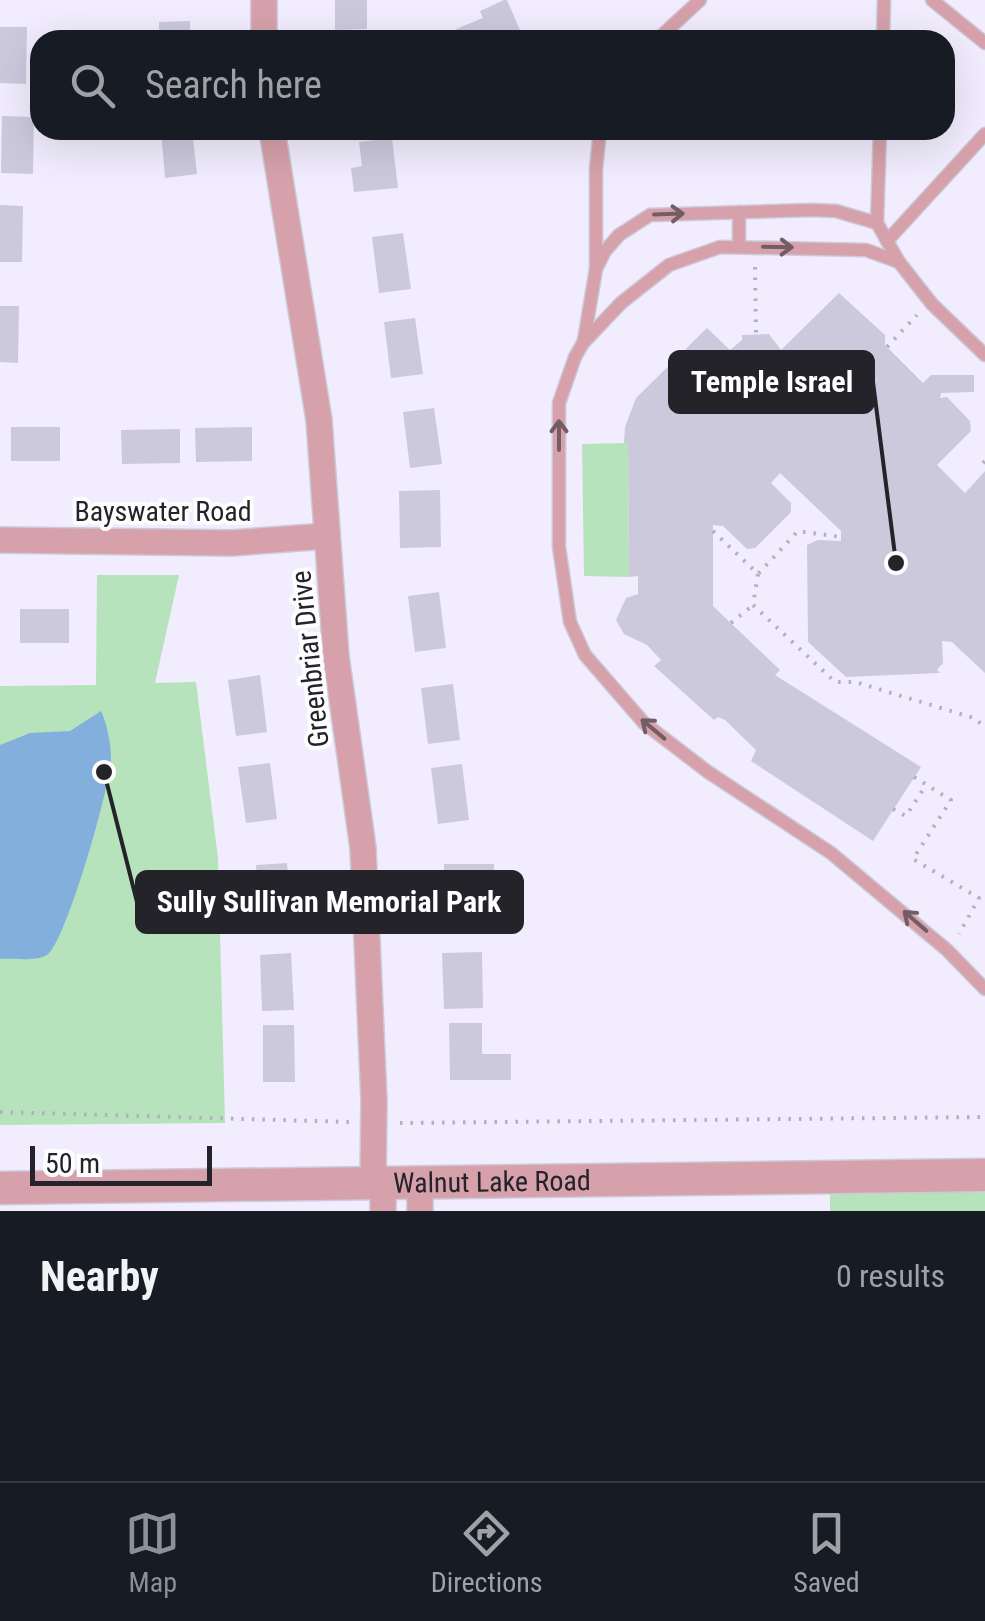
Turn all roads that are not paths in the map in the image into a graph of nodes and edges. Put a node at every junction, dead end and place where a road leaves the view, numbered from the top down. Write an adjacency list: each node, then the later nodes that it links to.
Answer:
1 (264, 0): 5 (street)
2 (700, 0): 6 (lane)
3 (884, 0): 7 (lane)
4 (932, 0): 8 (lane)
5 (264, 30)
6 (667, 30)
7 (883, 30)
8 (985, 43)
9 (985, 134): 15 (lane)
10 (274, 140): 21 (street, Greenbriar Drive)
11 (599, 140): 18 (lane)
12 (880, 140): 14 (lane)
13 (739, 212): 14 (lane); 16 (lane); 18 (lane, one-way to 13)
14 (877, 223): 15 (lane)
15 (887, 241): 17 (lane)
16 (739, 247): 17 (lane, one-way to 17); 19 (lane)
17 (899, 262): 20 (lane)
18 (596, 269): 19 (lane)
19 (583, 343): 23 (lane, one-way to 19)
20 (985, 355)
21 (327, 536): 22 (street, Bayswater Road); 26 (street, Greenbriar Drive)
22 (0, 540)
23 (985, 988)
24 (985, 1175): 27 (street, Walnut Lake Road)
25 (0, 1188): 26 (street, Walnut Lake Road)
26 (379, 1193): 27 (street, Walnut Lake Road)
27 (420, 1197)

